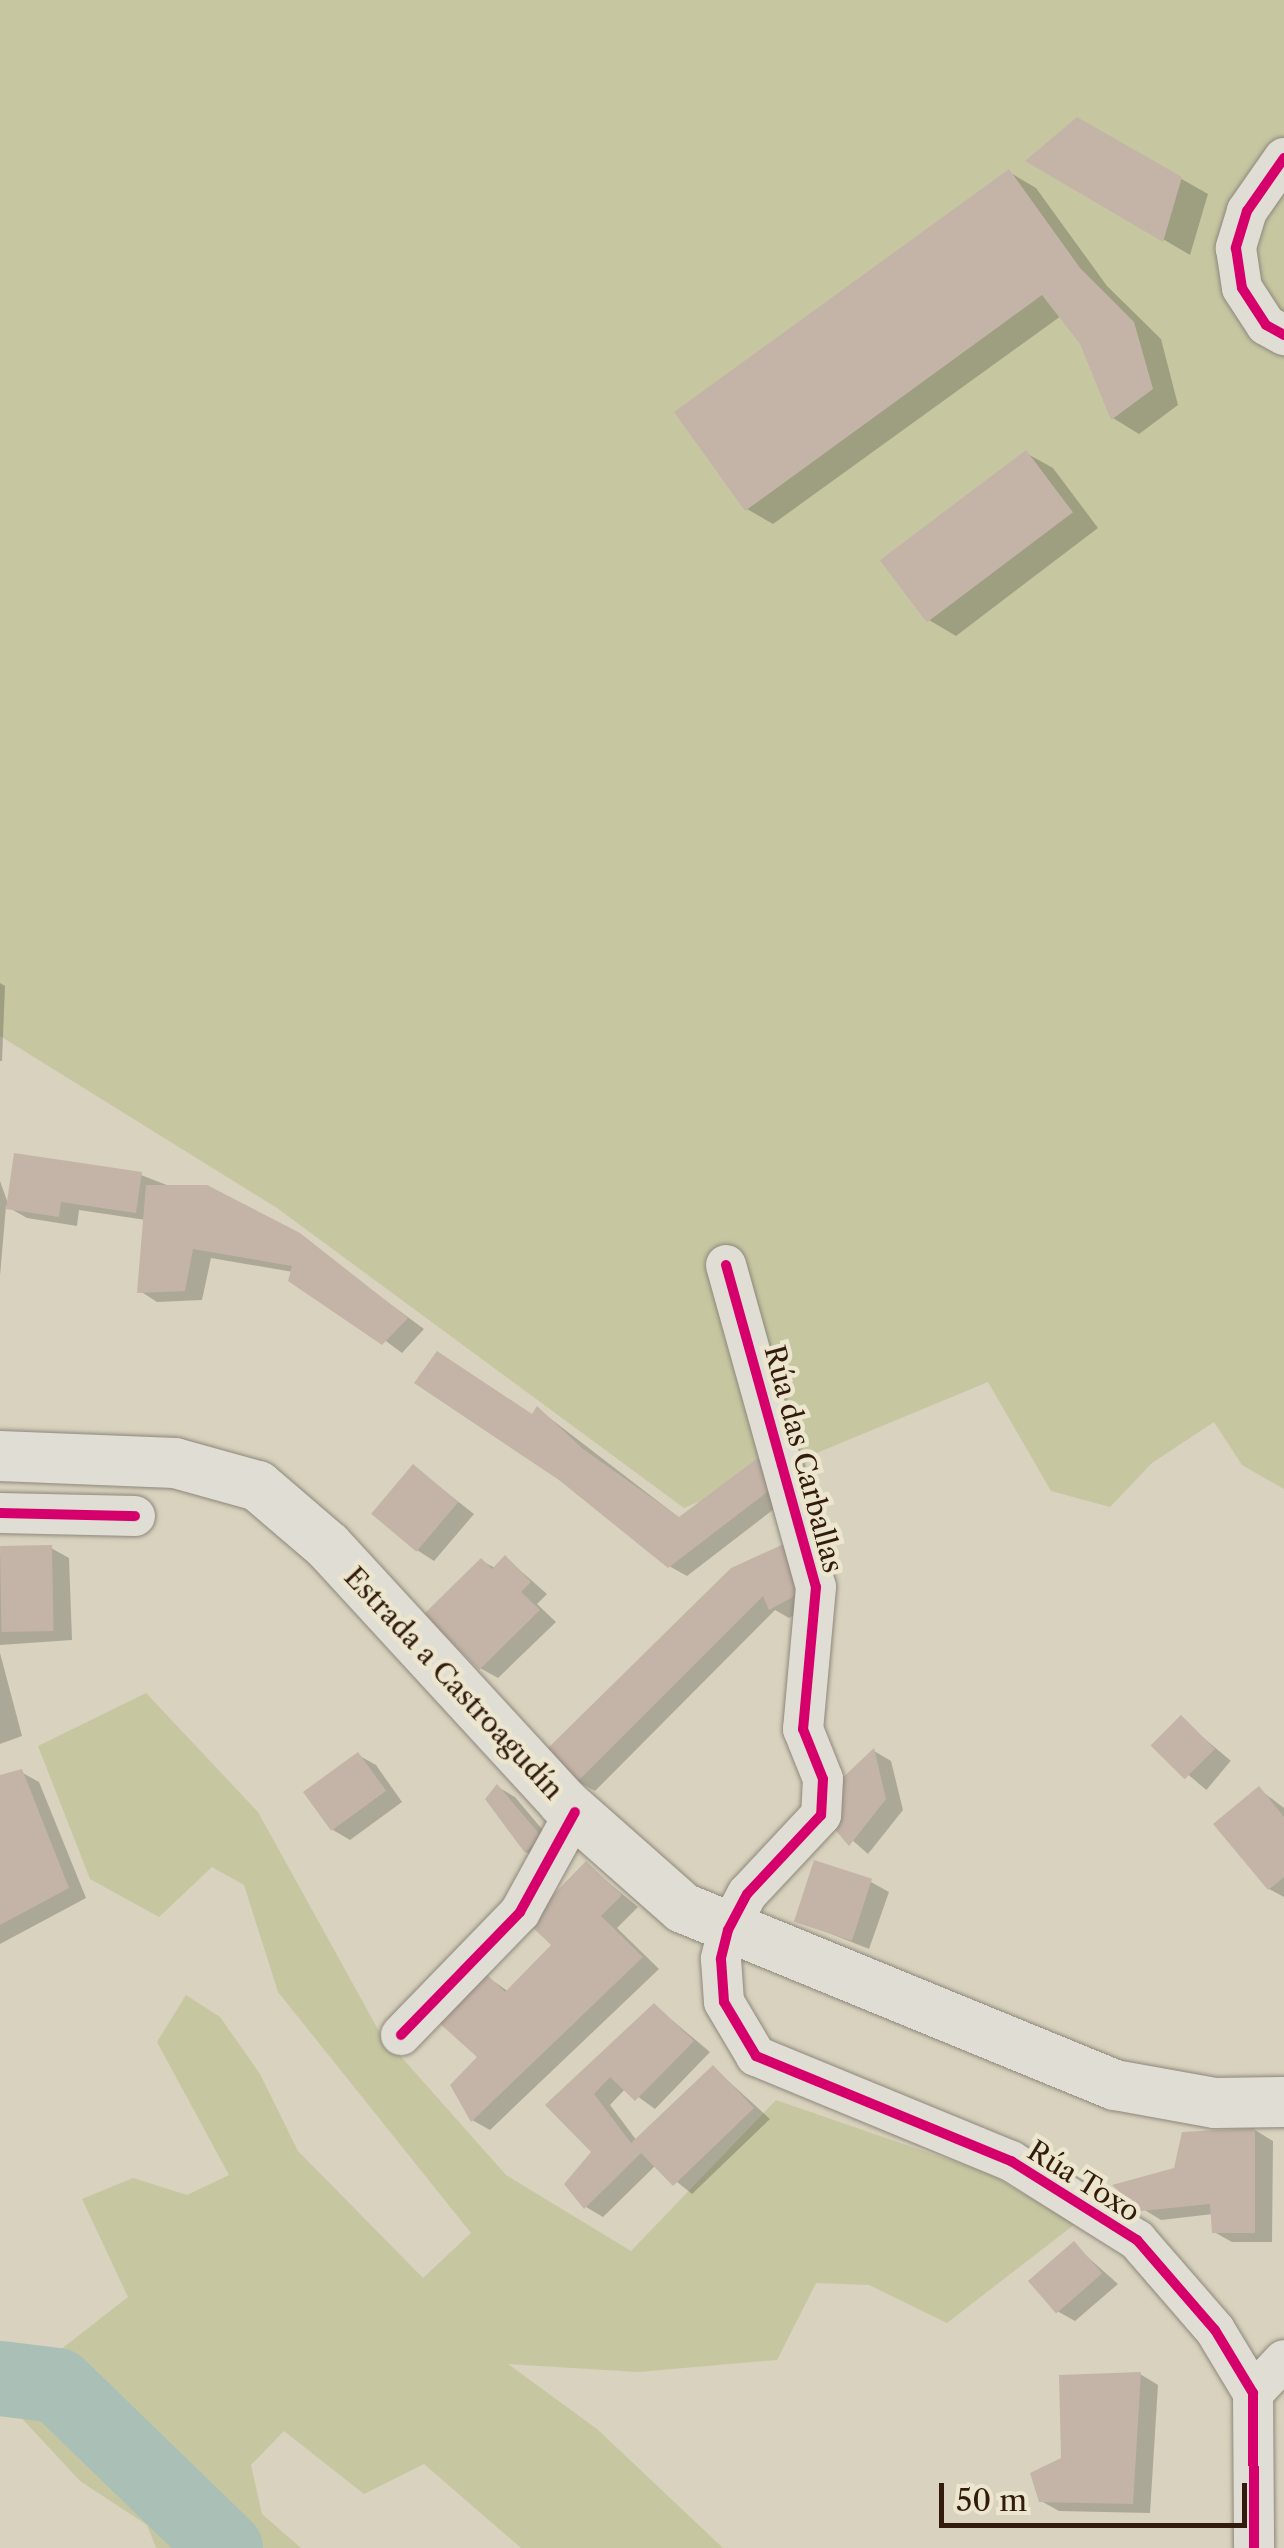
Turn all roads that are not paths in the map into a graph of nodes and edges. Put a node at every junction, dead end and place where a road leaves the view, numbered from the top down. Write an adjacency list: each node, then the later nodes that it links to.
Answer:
1 (1284, 158): 2 (street)
2 (1284, 335)
3 (726, 1265): 8 (street, Rúa das Carballas)
4 (0, 1456): 7 (street, Estrada a Castroagudín)
5 (0, 1512): 6 (street)
6 (134, 1516)
7 (575, 1812): 8 (street, Estrada a Castroagudín); 9 (street)
8 (728, 1930): 10 (street, Estrada a Castroagudín); 12 (street, Rúa Toxo)
9 (401, 2035)
10 (1284, 2102)
11 (1284, 2360): 12 (street)
12 (1254, 2393): 13 (street)
13 (1254, 2548)

